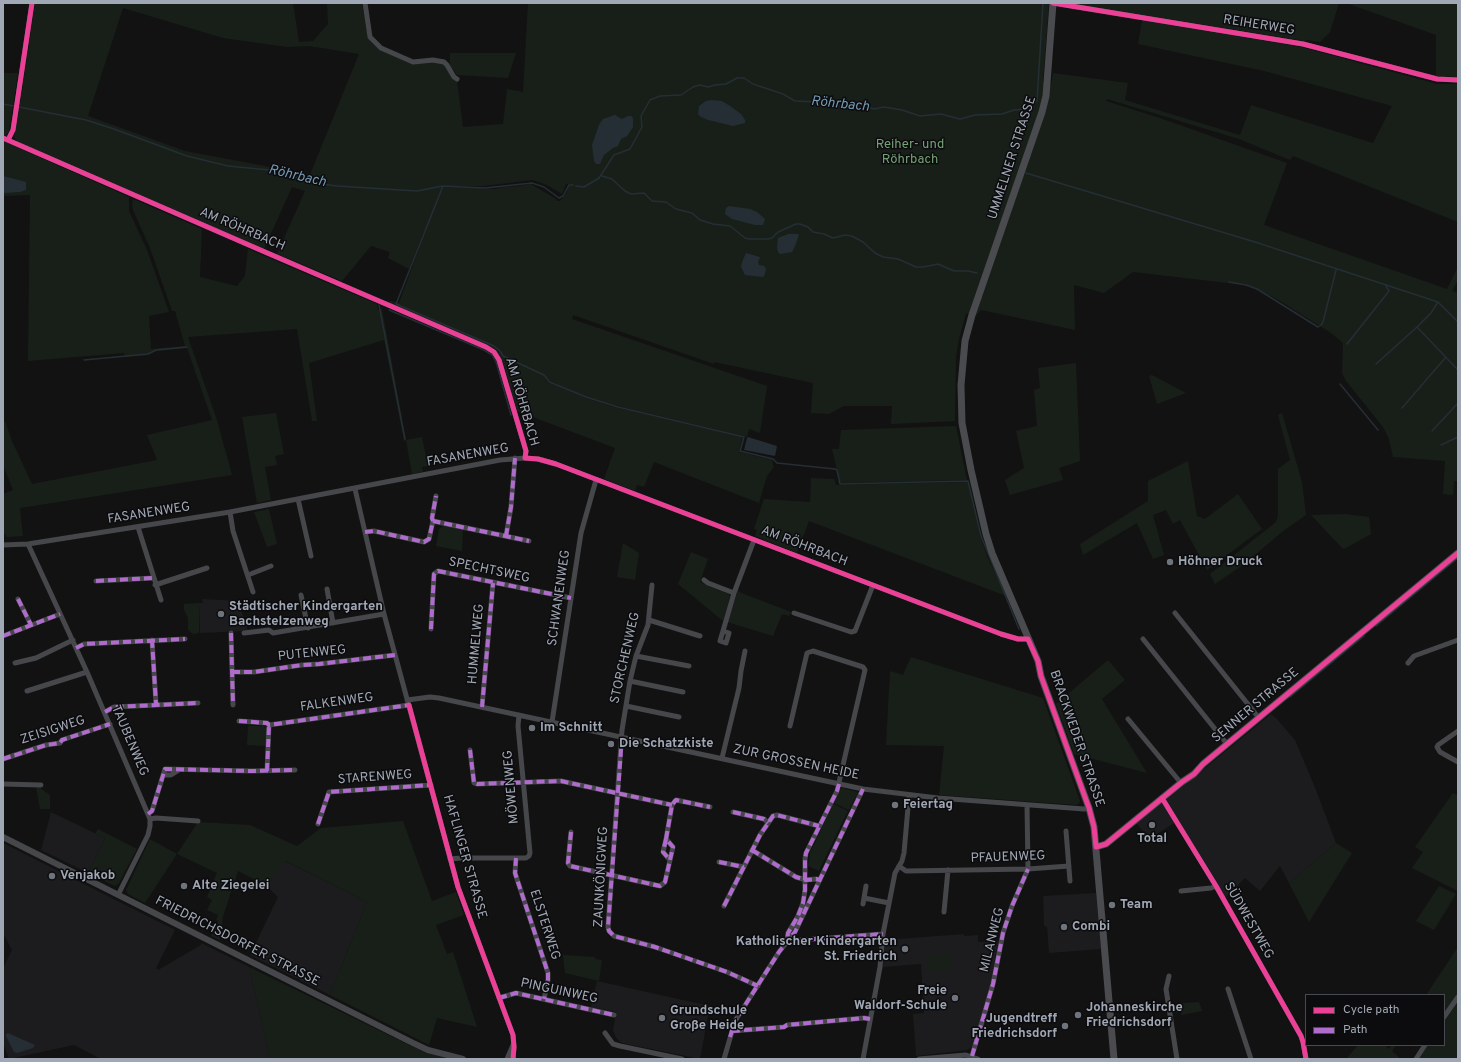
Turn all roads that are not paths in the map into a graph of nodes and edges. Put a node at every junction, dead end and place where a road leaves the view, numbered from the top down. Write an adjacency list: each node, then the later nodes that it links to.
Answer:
1 (32, 3): 6 (street)
2 (365, 3): 4 (street)
3 (1053, 3): 5 (street, REIHERWEG); 7 (main road, UMMELNER STRASSE)
4 (457, 79)
5 (1458, 80)
6 (5, 139): 9 (street, AM RÖHRBACH)
7 (972, 315): 61 (main road, BRACKWEDER STRASSE)
8 (514, 458): 9 (street, FASANENWEG); 11 (street, FASANENWEG); 18 (street)
9 (525, 458): 10 (street, AM RÖHRBACH)
10 (596, 480): 19 (street, AM RÖHRBACH); 39 (street, SCHWANENWEG)
11 (355, 488): 13 (street, FASANENWEG); 17 (street, HAFLINGER STRASSE)
12 (436, 496): 15 (street)
13 (298, 499): 14 (street, FASANENWEG); 24 (street)
14 (230, 512): 16 (street, FASANENWEG); 27 (street)
15 (433, 522): 17 (street); 18 (street)
16 (138, 527): 21 (street, FASANENWEG); 28 (street)
17 (365, 532): 45 (street, HAFLINGER STRASSE)
18 (506, 536): 20 (street)
19 (754, 540): 34 (street, AM RÖHRBACH); 37 (street)
20 (529, 541)
21 (28, 544): 22 (street, FASANENWEG); 44 (street, TAUBENWEG)
22 (3, 545)
23 (1458, 553): 84 (main road, SENNER STRASSE)
24 (311, 556)
25 (271, 566): 27 (street)
26 (207, 568): 32 (street)
27 (248, 575): 36 (street)
28 (153, 578): 30 (street); 32 (street)
29 (704, 580): 37 (street)
30 (96, 581)
31 (493, 583): 39 (street, SPECHTSWEG); 50 (street, SPECHTSWEG); 79 (street, HUMMELWEG)
32 (156, 585): 41 (street)
33 (652, 585): 46 (street, STORCHENWEG)
34 (873, 585): 42 (street); 61 (street, AM RÖHRBACH)
35 (327, 589): 47 (street)
36 (253, 592)
37 (734, 593): 51 (street)
38 (301, 595): 49 (street)
39 (571, 598): 86 (street, SCHWANENWEG)
40 (18, 599): 48 (street)
41 (161, 600)
42 (794, 613)
43 (1175, 613): 84 (street)
44 (60, 614): 48 (street); 58 (street, TAUBENWEG)
45 (384, 614): 47 (street); 64 (street, HAFLINGER STRASSE)
46 (649, 620): 55 (street); 65 (street, STORCHENWEG)
47 (333, 623): 49 (street)
48 (31, 625): 54 (street)
49 (308, 628): 53 (street)
50 (431, 629)
51 (723, 631)
52 (231, 633): 70 (street)
53 (244, 633)
54 (3, 635)
55 (700, 636)
56 (185, 639): 59 (street)
57 (1143, 639): 92 (street)
58 (73, 640): 62 (street, TAUBENWEG); 67 (street)
59 (152, 640): 62 (street); 76 (street)
60 (1458, 640): 66 (street)
61 (1029, 642): 112 (main road, BRACKWEDER STRASSE)
62 (76, 648): 69 (street, TAUBENWEG)
63 (746, 651): 94 (street)
64 (395, 655): 70 (street, PUTENWEG); 74 (street, HAFLINGER STRASSE)
65 (636, 656): 68 (street); 71 (street, STORCHENWEG)
66 (1408, 662)
67 (15, 663)
68 (689, 666)
69 (87, 672): 72 (street); 80 (street, TAUBENWEG)
70 (232, 672): 77 (street)
71 (630, 681): 73 (street); 78 (street, STORCHENWEG)
72 (27, 691)
73 (683, 692)
74 (408, 702): 79 (street, ZUR GROSSEN HEIDE); 88 (street, FALKENWEG); 104 (street, HAFLINGER STRASSE)
75 (198, 703): 76 (street)
76 (156, 704): 80 (street)
77 (233, 705)
78 (626, 706): 82 (street); 91 (street, STORCHENWEG)
79 (482, 707): 81 (street, ZUR GROSSEN HEIDE)
80 (105, 712): 87 (street, TAUBENWEG)
81 (519, 715): 86 (street, ZUR GROSSEN HEIDE); 100 (street, MÖWENWEG)
82 (679, 717)
83 (1128, 718): 99 (street)
84 (1259, 718): 92 (main road, SENNER STRASSE)
85 (239, 721): 88 (street, FALKENWEG)
86 (552, 722): 91 (street, ZUR GROSSEN HEIDE)
87 (110, 724): 95 (street, ZEISIGWEG); 114 (street, TAUBENWEG)
88 (269, 725): 98 (street)
89 (790, 726): 102 (street)
90 (1458, 731): 96 (street)
91 (622, 737): 94 (street, ZUR GROSSEN HEIDE); 106 (street, ZAUNKÖNIGWEG)
92 (1228, 744): 99 (main road, SENNER STRASSE)
93 (470, 750): 100 (street)
94 (722, 758): 102 (street, ZUR GROSSEN HEIDE)
95 (3, 759)
96 (1458, 762)
97 (294, 770): 98 (street)
98 (267, 771): 114 (street)
99 (1182, 782): 108 (main road, SENNER STRASSE)
100 (523, 783): 106 (street); 126 (street, MÖWENWEG)
101 (3, 784): 103 (street)
102 (839, 784): 105 (street, ZUR GROSSEN HEIDE); 119 (street)
103 (41, 785)
104 (432, 785): 118 (street, STARENWEG); 127 (street, HAFLINGER STRASSE)
105 (863, 789): 107 (street, ZUR GROSSEN HEIDE); 137 (street)
106 (618, 793): 109 (street); 135 (street, ZAUNKÖNIGWEG)
107 (909, 796): 110 (street, ZUR GROSSEN HEIDE); 130 (street)
108 (1162, 798): 124 (main road, SENNER STRASSE); 140 (street, SÜDWESTWEG)
109 (672, 805): 111 (street); 123 (street)
110 (1027, 805): 112 (street, ZUR GROSSEN HEIDE); 133 (street, MILANWEG)
111 (710, 807)
112 (1088, 808): 124 (main road, BRACKWEDER STRASSE)
113 (733, 812): 117 (street)
114 (148, 814): 115 (street, TAUBENWEG)
115 (150, 819): 116 (street); 142 (street)
116 (198, 821)
117 (768, 823): 119 (street); 125 (street)
118 (318, 824)
119 (819, 826): 136 (street)
120 (1066, 831): 131 (street)
121 (571, 832): 135 (street)
122 (3, 838): 142 (street, FRIEDRICHSDORFER STRASSE)
123 (666, 839): 128 (street); 128 (street)
124 (1096, 847): 172 (main road, BRACKWEDER STRASSE)
125 (752, 850): 132 (street); 136 (street)
126 (516, 858): 127 (street); 155 (street, ELSTERWEG)
127 (450, 859): 154 (street, HAFLINGER STRASSE)
128 (670, 860): 135 (street)
129 (719, 862): 132 (street)
130 (899, 866): 134 (street, PFAUENWEG); 144 (street)
131 (1069, 866): 133 (street, PFAUENWEG); 138 (street)
132 (744, 867): 146 (street)
133 (1028, 869): 134 (street, PFAUENWEG); 163 (street, MILANWEG)
134 (948, 870): 147 (street)
135 (612, 875): 151 (street, ZAUNKÖNIGWEG)
136 (806, 880): 137 (street); 149 (street)
137 (820, 880): 149 (street)
138 (1070, 881)
139 (866, 886): 143 (street)
140 (1216, 886): 141 (street); 175 (street, SÜDWESTWEG)
141 (1180, 891)
142 (118, 895): 164 (street, FRIEDRICHSDORFER STRASSE)
143 (864, 898): 144 (street); 145 (street)
144 (889, 903): 148 (street)
145 (863, 904)
146 (724, 906)
147 (944, 912)
148 (883, 934): 149 (street); 158 (street)
149 (787, 941): 151 (street)
150 (1169, 976): 173 (street)
151 (758, 986): 159 (street)
152 (1228, 989): 174 (street)
153 (1458, 997): 157 (street)
154 (499, 998): 155 (street, PINGUINWEG); 161 (street, HAFLINGER STRASSE)
155 (544, 999): 156 (street, PINGUINWEG)
156 (614, 1015)
157 (1445, 1016)
158 (870, 1019): 159 (street); 169 (street)
159 (732, 1031): 168 (street)
160 (605, 1033): 167 (street)
161 (514, 1040): 165 (street); 166 (street, HAFLINGER STRASSE)
162 (1424, 1046): 176 (street)
163 (972, 1056): 170 (street); 171 (street)
164 (463, 1059)
165 (507, 1059)
166 (513, 1059)
167 (682, 1059)
168 (724, 1059)
169 (863, 1059)
170 (919, 1059)
171 (978, 1059)
172 (1114, 1059)
173 (1177, 1059)
174 (1251, 1059)
175 (1306, 1059)
176 (1416, 1059)

